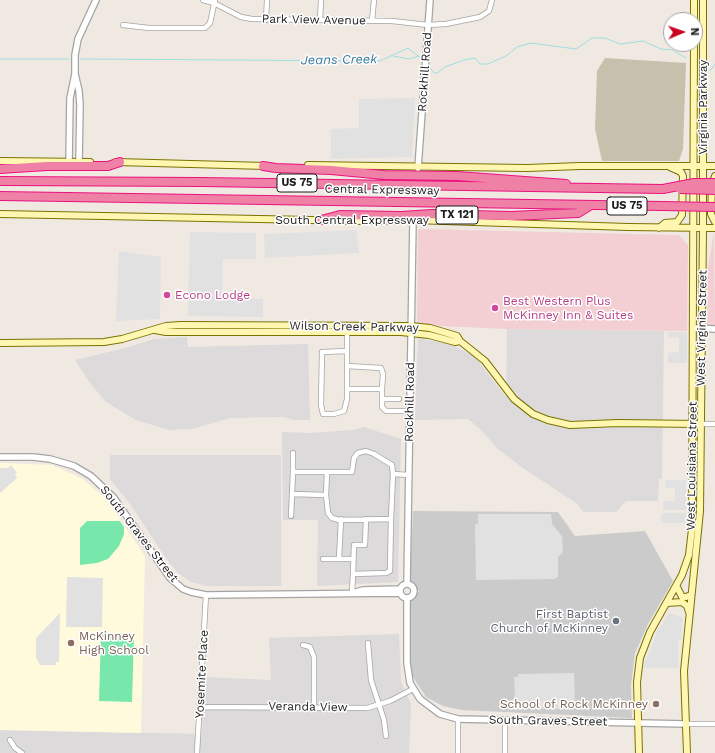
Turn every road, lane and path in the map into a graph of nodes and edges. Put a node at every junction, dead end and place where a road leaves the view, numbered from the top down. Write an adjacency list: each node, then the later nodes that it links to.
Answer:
1 (96, 0): 18 (street)
2 (203, 0): 10 (street, Park View Avenue)
3 (267, 0): 12 (street)
4 (321, 0): 13 (street)
5 (374, 0): 14 (street)
6 (430, 0): 16 (street, Rockhill Road)
7 (492, 0): 16 (street, Park View Avenue)
8 (694, 0): 11 (main road)
9 (703, 0): 28 (main road, Virginia Parkway)
10 (215, 2): 12 (street, Park View Avenue); 15 (street)
11 (694, 12)
12 (266, 20): 13 (street, Park View Avenue)
13 (320, 20): 14 (street, Park View Avenue)
14 (372, 21): 16 (street, Park View Avenue)
15 (123, 25)
16 (428, 25): 30 (street, Rockhill Road)
17 (694, 52): 27 (main road, Virginia Parkway)
18 (75, 74): 19 (street); 20 (street)
19 (70, 117): 20 (street); 22 (street)
20 (80, 117): 23 (street)
21 (0, 161): 22 (main road)
22 (69, 162): 23 (main road)
23 (79, 162): 24 (main road)
24 (120, 162): 25 (main road); 31 (highway)
25 (263, 166): 30 (main road); 35 (highway)
26 (668, 166): 27 (main road); 30 (main road); 45 (main road)
27 (694, 166): 28 (main road); 46 (main road, West Louisiana Street)
28 (703, 166): 29 (main road); 47 (main road, West Virginia Street)
29 (715, 166)
30 (418, 168)
31 (0, 169)
32 (715, 176): 44 (main road)
33 (0, 181): 35 (highway, Central Expressway / US 75)
34 (715, 183): 36 (highway, bridge)
35 (594, 188): 36 (highway, Central Expressway / US 75)
36 (663, 189): 37 (highway, Central Expressway / US 75, bridge)
37 (715, 190)
38 (0, 196): 39 (highway, Central Expressway / US 75)
39 (591, 205): 40 (highway, Central Expressway / US 75, bridge); 42 (highway, TX 121)
40 (715, 207)
41 (0, 214): 42 (main road, South Central Expressway / TX 121)
42 (321, 220): 43 (main road, South Central Expressway)
43 (413, 220): 45 (main road, South Central Expressway); 49 (street, Rockhill Road)
44 (715, 222)
45 (659, 228): 46 (main road, South Central Expressway)
46 (693, 228): 47 (main road, South Central Expressway); 50 (main road, West Louisiana Street)
47 (703, 228): 48 (main road, South Central Expressway); 51 (main road, West Virginia Street)
48 (715, 228)
49 (411, 326): 53 (main road, Wilson Creek Parkway); 55 (street, Rockhill Road); 56 (main road, Wilson Creek Parkway)
50 (694, 328): 51 (street); 65 (main road, West Louisiana Street)
51 (702, 328): 52 (street); 66 (main road, West Virginia Street)
52 (715, 329)
53 (155, 330): 54 (main road, Wilson Creek Parkway); 57 (main road, Wilson Creek Parkway)
54 (347, 332): 55 (main road, Wilson Creek Parkway); 58 (street)
55 (411, 333): 56 (main road, Wilson Creek Parkway); 64 (street, Rockhill Road)
56 (460, 341): 65 (main road)
57 (0, 344)
58 (347, 351): 59 (street); 60 (street)
59 (347, 366): 60 (street); 61 (street)
60 (347, 389): 61 (street)
61 (382, 389): 63 (street)
62 (399, 398): 63 (street)
63 (382, 399): 64 (street)
64 (410, 411): 73 (street, Rockhill Road)
65 (693, 424): 66 (main road); 76 (main road, West Louisiana Street)
66 (700, 424): 67 (street); 77 (main road, West Virginia Street)
67 (715, 424)
68 (293, 453): 70 (street)
69 (0, 457): 90 (street, South Graves Street)
70 (292, 472): 71 (street); 74 (street)
71 (327, 472): 72 (street); 75 (street)
72 (393, 474): 73 (street); 80 (street)
73 (409, 475): 86 (street, Rockhill Road)
74 (292, 494): 75 (street); 78 (street)
75 (326, 495): 81 (street)
76 (693, 511): 77 (main road); 87 (main road, West Louisiana Street)
77 (700, 511): 91 (main road, West Virginia Street)
78 (291, 516)
79 (366, 519): 80 (street); 81 (street); 84 (street)
80 (391, 519): 85 (street)
81 (341, 520): 82 (street)
82 (339, 558): 83 (street); 84 (street)
83 (323, 559)
84 (353, 559): 85 (street)
85 (353, 574): 89 (street)
86 (407, 583): 88 (street); 92 (street)
87 (677, 587): 91 (main road); 93 (main road, West Louisiana Street)
88 (399, 591): 89 (street, South Graves Street); 92 (street)
89 (352, 593): 90 (street, South Graves Street)
90 (206, 594): 99 (street, Yosemite Place)
91 (691, 594): 94 (main road, West Virginia Street)
92 (407, 598): 97 (street)
93 (667, 603): 94 (main road); 103 (main road, West Louisiana Street)
94 (690, 613): 104 (main road, West Virginia Street)
95 (368, 643): 98 (street)
96 (304, 645): 100 (street)
97 (413, 689): 98 (street, Veranda View); 101 (street, South Graves Street)
98 (379, 705): 100 (street, Veranda View); 106 (street)
99 (200, 706): 100 (street, Veranda View); 109 (street, Yosemite Place)
100 (314, 707)
101 (458, 719): 102 (street, South Graves Street); 110 (street)
102 (505, 720): 103 (street, South Graves Street); 111 (street)
103 (638, 723): 104 (street, South Graves Street); 112 (main road, West Louisiana Street)
104 (686, 724): 105 (street); 113 (main road, West Virginia Street)
105 (715, 724)
106 (386, 736)
107 (10, 740): 108 (street)
108 (22, 753)
109 (197, 753)
110 (458, 753)
111 (505, 753)
112 (639, 753)
113 (687, 753)

